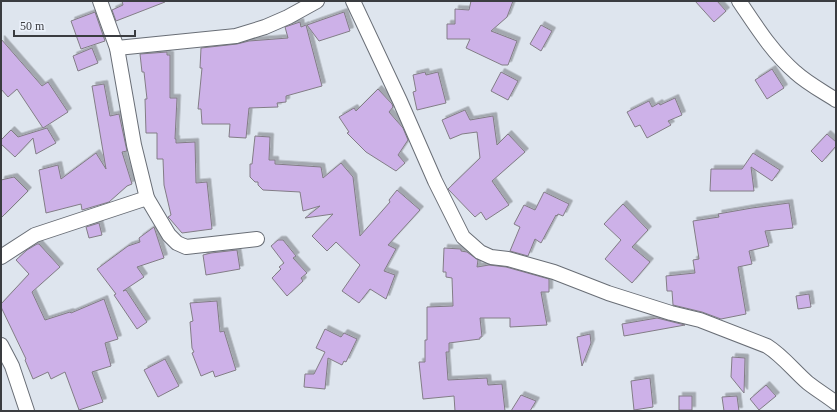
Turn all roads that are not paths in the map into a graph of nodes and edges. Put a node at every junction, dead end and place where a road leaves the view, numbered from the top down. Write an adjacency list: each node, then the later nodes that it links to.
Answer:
1 (100, 1): 5 (street)
2 (317, 1): 5 (street)
3 (353, 1): 11 (street)
4 (739, 1): 6 (street)
5 (116, 48): 7 (street)
6 (836, 100)
7 (146, 198): 8 (street); 9 (street)
8 (257, 238)
9 (1, 257)
10 (1, 345): 12 (street)
11 (836, 403)
12 (27, 411)

